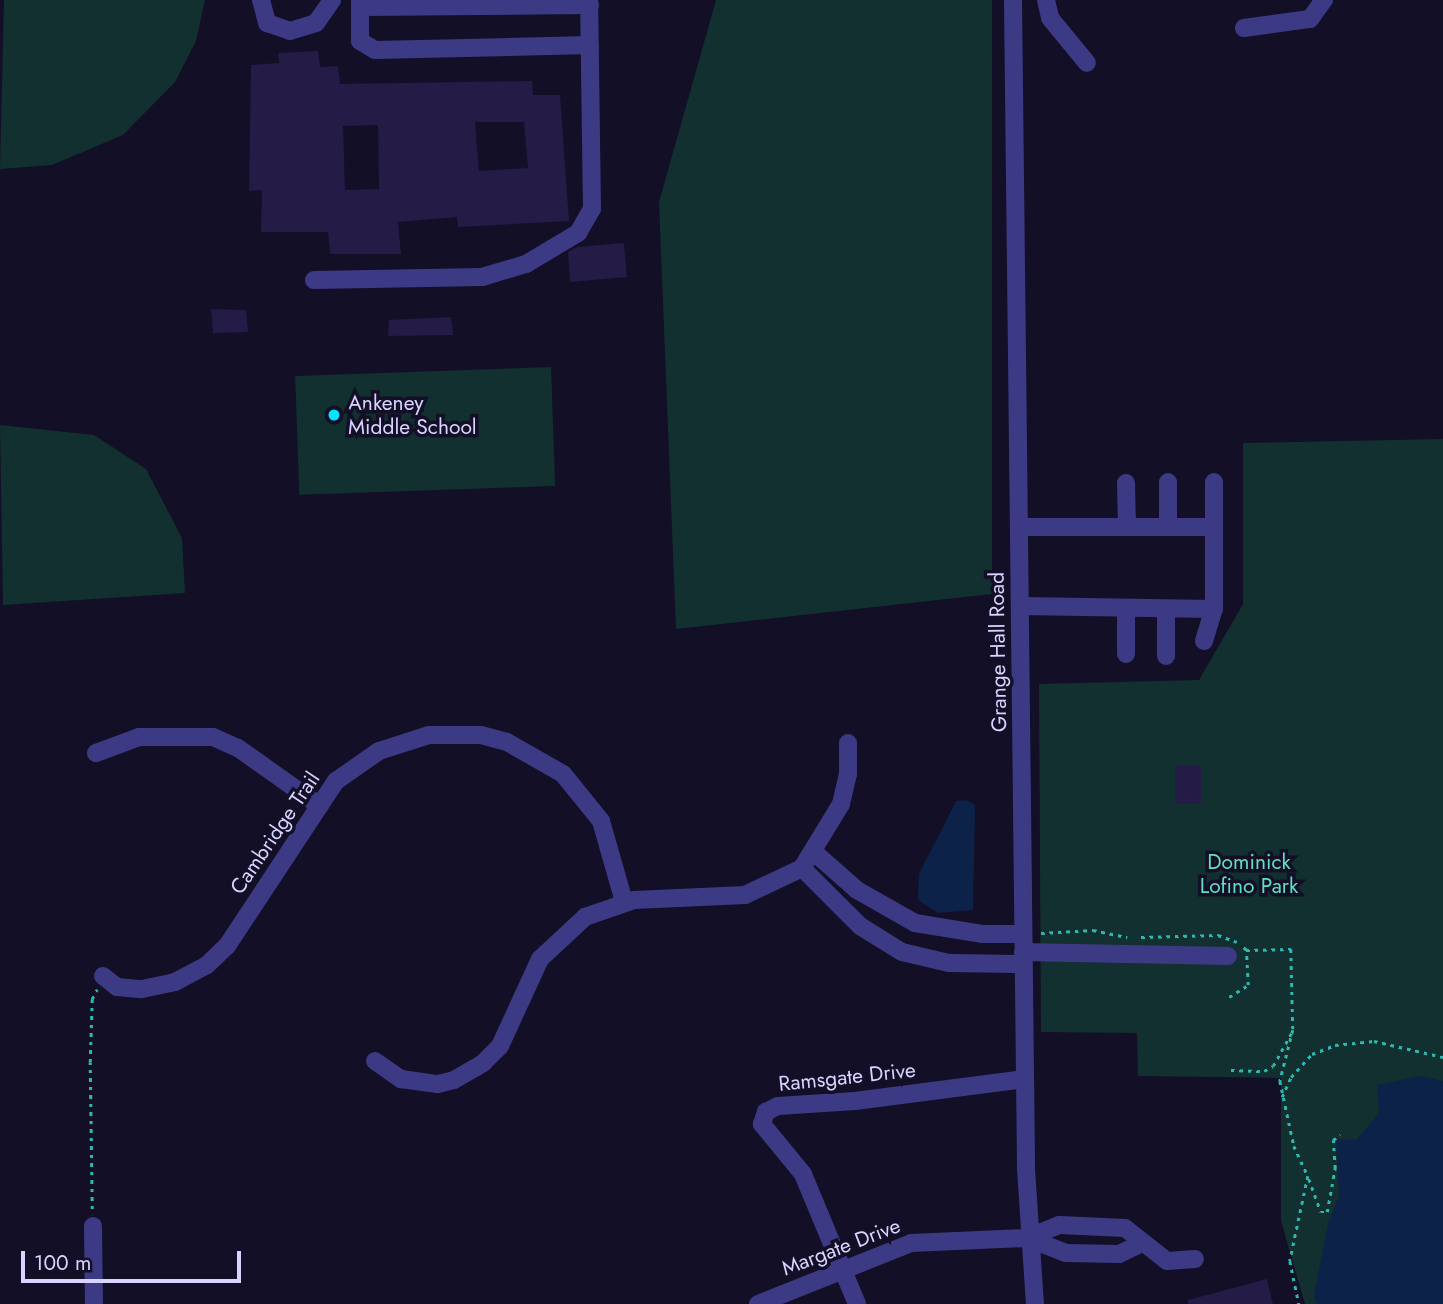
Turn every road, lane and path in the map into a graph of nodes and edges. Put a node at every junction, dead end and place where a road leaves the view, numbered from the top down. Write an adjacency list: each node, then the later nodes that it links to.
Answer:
1 (261, 0): 2 (street)
2 (332, 0)
3 (1013, 0): 15 (street, Grange Hall Road)
4 (1046, 0): 10 (street)
5 (1324, 0): 8 (street)
6 (589, 2): 7 (street); 9 (street)
7 (360, 4): 9 (street)
8 (1244, 28)
9 (590, 46): 11 (street)
10 (1087, 63)
11 (314, 280)
12 (1168, 482): 17 (street)
13 (1214, 482): 18 (street)
14 (1126, 483): 16 (street)
15 (1020, 527): 16 (street); 19 (street, Grange Hall Road)
16 (1127, 527): 17 (street)
17 (1168, 527): 18 (street)
18 (1214, 527): 22 (street)
19 (1020, 606): 20 (street); 32 (street, Grange Hall Road)
20 (1126, 609): 21 (street); 24 (street)
21 (1166, 609): 22 (street); 25 (street)
22 (1214, 609): 23 (street)
23 (1204, 641)
24 (1126, 654)
25 (1166, 656)
26 (848, 743): 29 (street)
27 (96, 752): 28 (street)
28 (320, 806): 31 (street, Cambridge Trail); 35 (street, Cambridge Trail)
29 (815, 853): 30 (street); 32 (street)
30 (802, 869): 31 (street); 32 (street)
31 (624, 902): 38 (street)
32 (1023, 950): 34 (street); 40 (street, Grange Hall Road)
33 (1246, 950): 36 (path)
34 (1228, 956)
35 (103, 976): 44 (path)
36 (1293, 1030): 39 (path); 41 (path)
37 (1443, 1057): 41 (path)
38 (375, 1061)
39 (1231, 1070)
40 (1025, 1079): 45 (street, Grange Hall Road); 48 (street, Ramsgate Drive)
41 (1281, 1100): 43 (path)
42 (1340, 1135): 43 (path)
43 (1308, 1176): 53 (path)
44 (93, 1226): 49 (street)
45 (1027, 1238): 46 (street); 46 (street); 48 (street, Margate Drive); 52 (street, Grange Hall Road)
46 (1142, 1243): 47 (street)
47 (1195, 1259)
48 (842, 1269): 50 (street, Margate Drive); 51 (street, Ramsgate Drive)
49 (94, 1304)
50 (758, 1304)
51 (857, 1304)
52 (1035, 1304)
53 (1299, 1304)

